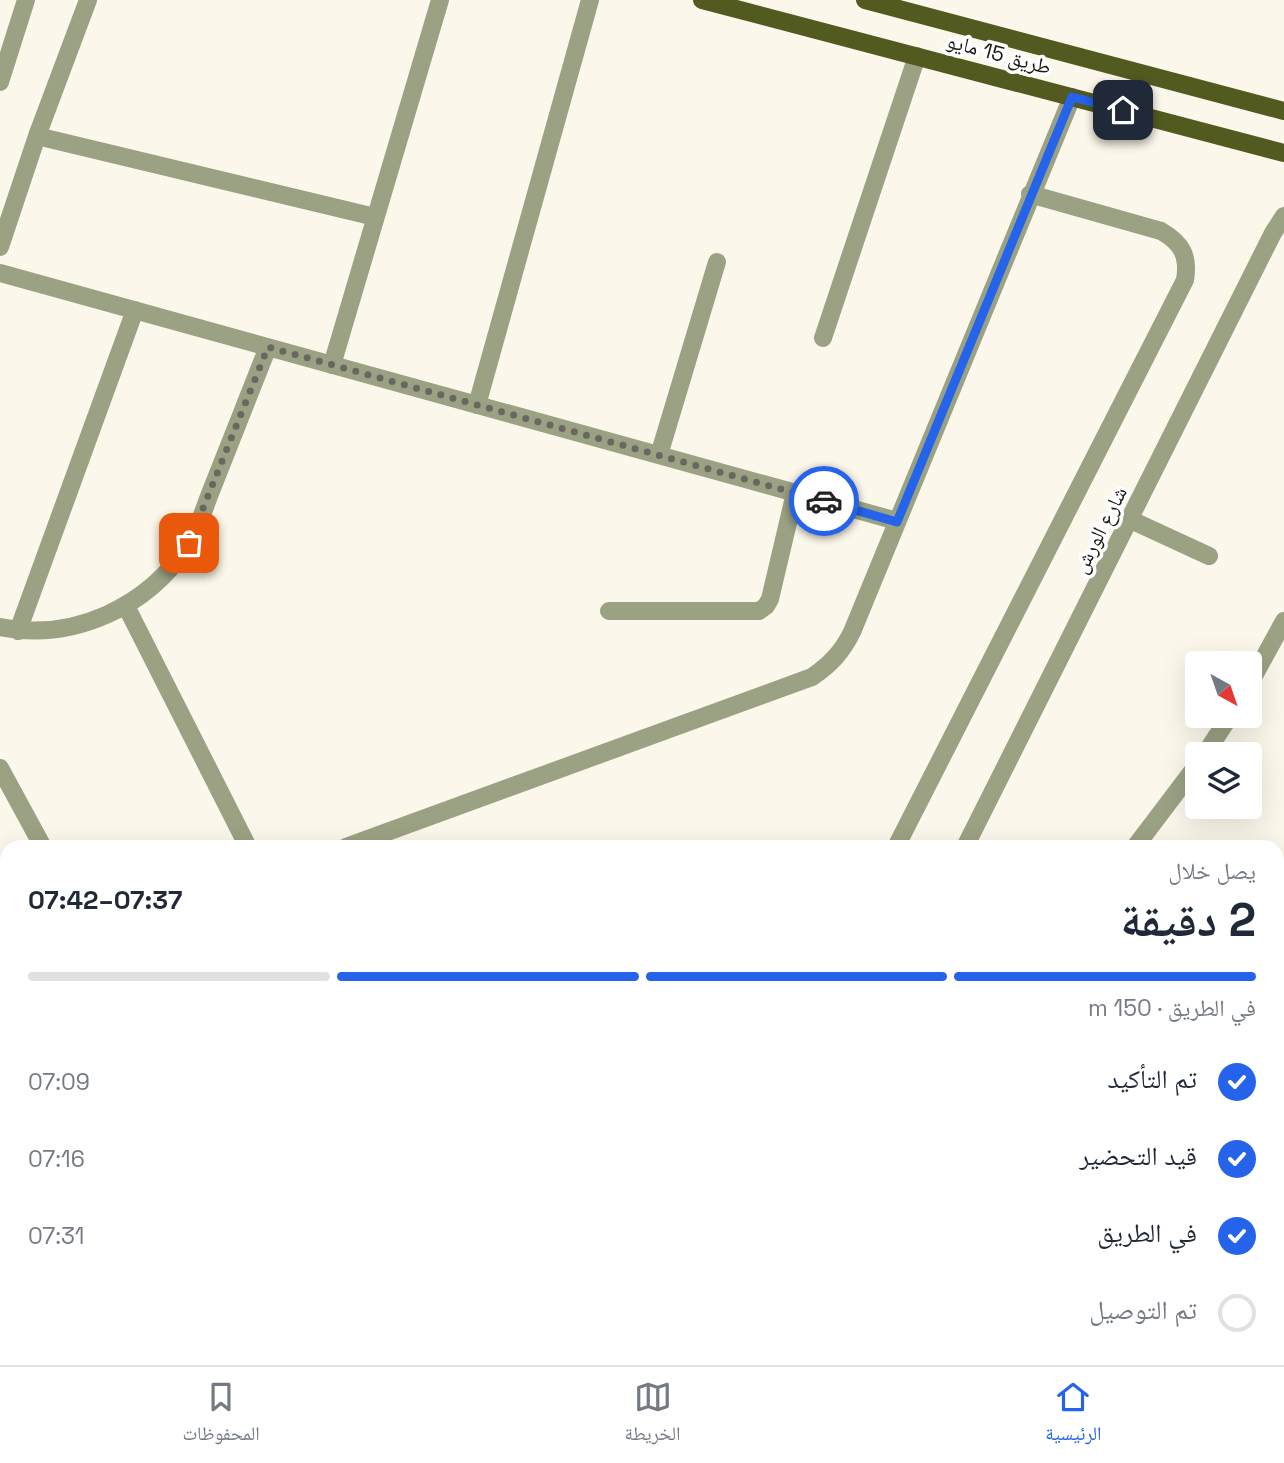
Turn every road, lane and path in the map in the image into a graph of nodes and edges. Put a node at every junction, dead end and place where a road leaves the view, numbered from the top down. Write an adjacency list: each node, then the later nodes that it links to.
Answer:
1 (26, 0): 8 (street)
2 (88, 0): 11 (street)
3 (440, 0): 15 (street)
4 (590, 0): 23 (street)
5 (702, 0): 7 (main road, طريق 15 مايو)
6 (865, 0): 10 (main road, طريق 15 مايو)
7 (917, 56): 9 (main road, طريق 15 مايو); 20 (street)
8 (0, 82)
9 (1072, 97): 12 (main road, طريق 15 مايو); 13 (street)
10 (1284, 111)
11 (37, 135): 15 (street); 16 (street)
12 (1284, 153)
13 (1030, 194): 27 (street); 39 (street)
14 (1284, 216): 26 (street, شارع الورش)
15 (375, 217): 22 (street)
16 (0, 247)
17 (717, 262): 24 (street)
18 (0, 273): 19 (street)
19 (135, 310): 21 (street); 32 (street)
20 (824, 338)
21 (268, 347): 22 (street); 29 (street)
22 (332, 365): 23 (street)
23 (477, 405): 24 (street)
24 (659, 455): 25 (street)
25 (795, 493): 27 (street); 30 (street)
26 (1131, 520): 28 (street); 40 (street, شارع الورش)
27 (897, 522): 38 (street)
28 (1209, 556)
29 (126, 606): 32 (street); 37 (street)
30 (609, 611)
31 (1283, 623): 33 (street)
32 (9, 629)
33 (1262, 661)
34 (0, 768): 36 (street)
35 (1185, 781): 41 (street)
36 (39, 840)
37 (244, 840)
38 (365, 840)
39 (900, 840)
40 (969, 840)
41 (1140, 840)

